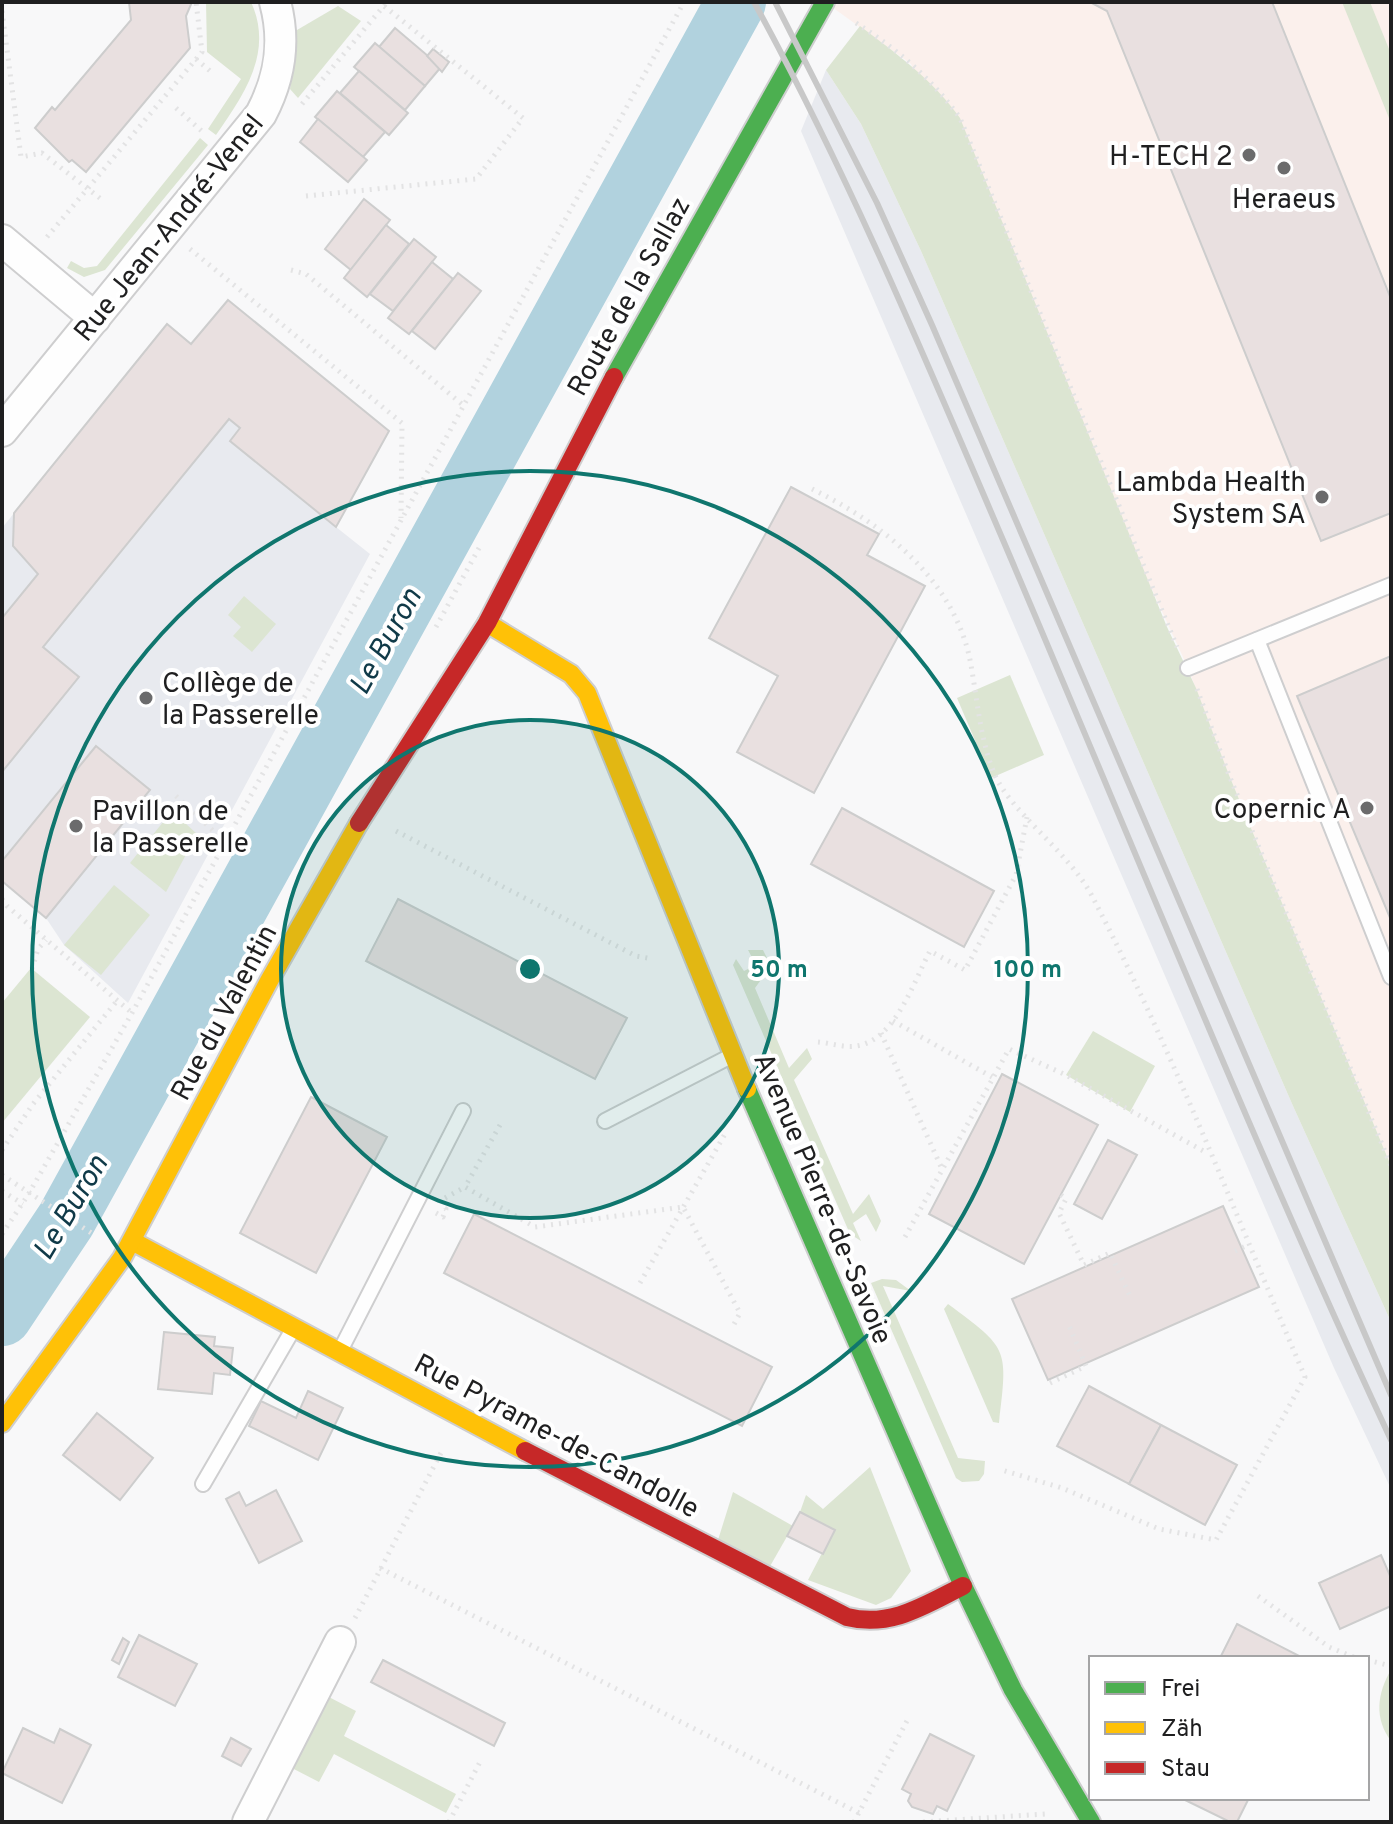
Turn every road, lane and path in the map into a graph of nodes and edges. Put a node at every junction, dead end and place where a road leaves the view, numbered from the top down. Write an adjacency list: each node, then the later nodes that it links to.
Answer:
1 (196, 2): 7 (path)
2 (275, 2): 18 (street, Rue Jean-André-Venel)
3 (684, 2): 19 (path)
4 (825, 2): 24 (street, Route de la Sallaz); 26 (path)
5 (384, 6): 12 (path)
6 (2, 11): 11 (path)
7 (196, 59): 8 (path); 11 (path)
8 (210, 71)
9 (176, 108): 10 (path)
10 (205, 134)
11 (88, 189): 13 (path); 14 (path)
12 (306, 196)
13 (101, 199)
14 (45, 239)
15 (2, 240): 18 (street)
16 (185, 244): 22 (path)
17 (291, 270): 19 (path)
18 (95, 318): 20 (street, Rue Jean-André-Venel)
19 (463, 405): 22 (path)
20 (2, 431)
21 (812, 489): 29 (path)
22 (401, 519): 30 (path)
23 (1391, 585): 25 (lane)
24 (487, 623): 28 (street, Rue du Valentin); 41 (street, Avenue Pierre-de-Savoie)
25 (1257, 640): 26 (lane); 35 (lane)
26 (1188, 668): 49 (path)
27 (176, 796): 30 (path)
28 (367, 809): 33 (path); 62 (street, Rue du Valentin)
29 (1027, 816): 38 (path); 48 (path)
30 (225, 842): 37 (path)
31 (2, 899): 32 (path)
32 (46, 940): 34 (path); 36 (path)
33 (653, 959)
34 (32, 969)
35 (1391, 977)
36 (116, 1002): 37 (path); 47 (path)
37 (132, 1013): 54 (path)
38 (893, 1021): 39 (path); 42 (path)
39 (881, 1033): 40 (path); 50 (path)
40 (818, 1042)
41 (732, 1055): 44 (lane); 77 (street, Avenue Pierre-de-Savoie)
42 (992, 1077): 48 (path); 50 (path)
43 (463, 1111): 70 (lane)
44 (605, 1121)
45 (500, 1125): 52 (path)
46 (726, 1133): 58 (path)
47 (2, 1150)
48 (1209, 1154): 63 (path)
49 (1391, 1166)
50 (942, 1169): 61 (path)
51 (2, 1175): 54 (path)
52 (465, 1187): 57 (path); 58 (path)
53 (2, 1191): 56 (path)
54 (28, 1195): 56 (path); 60 (path)
55 (1061, 1195): 66 (path)
56 (23, 1204): 59 (path)
57 (435, 1204)
58 (683, 1207): 65 (path); 69 (path)
59 (2, 1234)
60 (92, 1234)
61 (905, 1237)
62 (132, 1241): 68 (street, Rue Pyrame-de-Candolle); 72 (street, Rue du Valentin)
63 (1248, 1245): 64 (path); 74 (path)
64 (1235, 1251)
65 (640, 1283)
66 (1130, 1296)
67 (1068, 1323): 71 (path)
68 (294, 1327): 70 (street, Rue Pyrame-de-Candolle); 75 (lane)
69 (732, 1328)
70 (340, 1351): 77 (street, Rue Pyrame-de-Candolle)
71 (1050, 1383)
72 (2, 1423)
73 (444, 1447): 76 (path)
74 (1002, 1470)
75 (203, 1484)
76 (380, 1568): 79 (path); 85 (path)
77 (963, 1586): 93 (street, Avenue Pierre-de-Savoie)
78 (1258, 1596): 80 (path)
79 (340, 1642): 89 (street)
80 (1351, 1656)
81 (1369, 1660): 82 (path)
82 (1391, 1666)
83 (909, 1717): 85 (path)
84 (481, 1760): 90 (path)
85 (859, 1813): 91 (path)
86 (1047, 1814): 87 (path)
87 (1018, 1819): 88 (path)
88 (983, 1820): 92 (path)
89 (248, 1822)
90 (449, 1822)
91 (854, 1822)
92 (923, 1822)
93 (1091, 1822)

